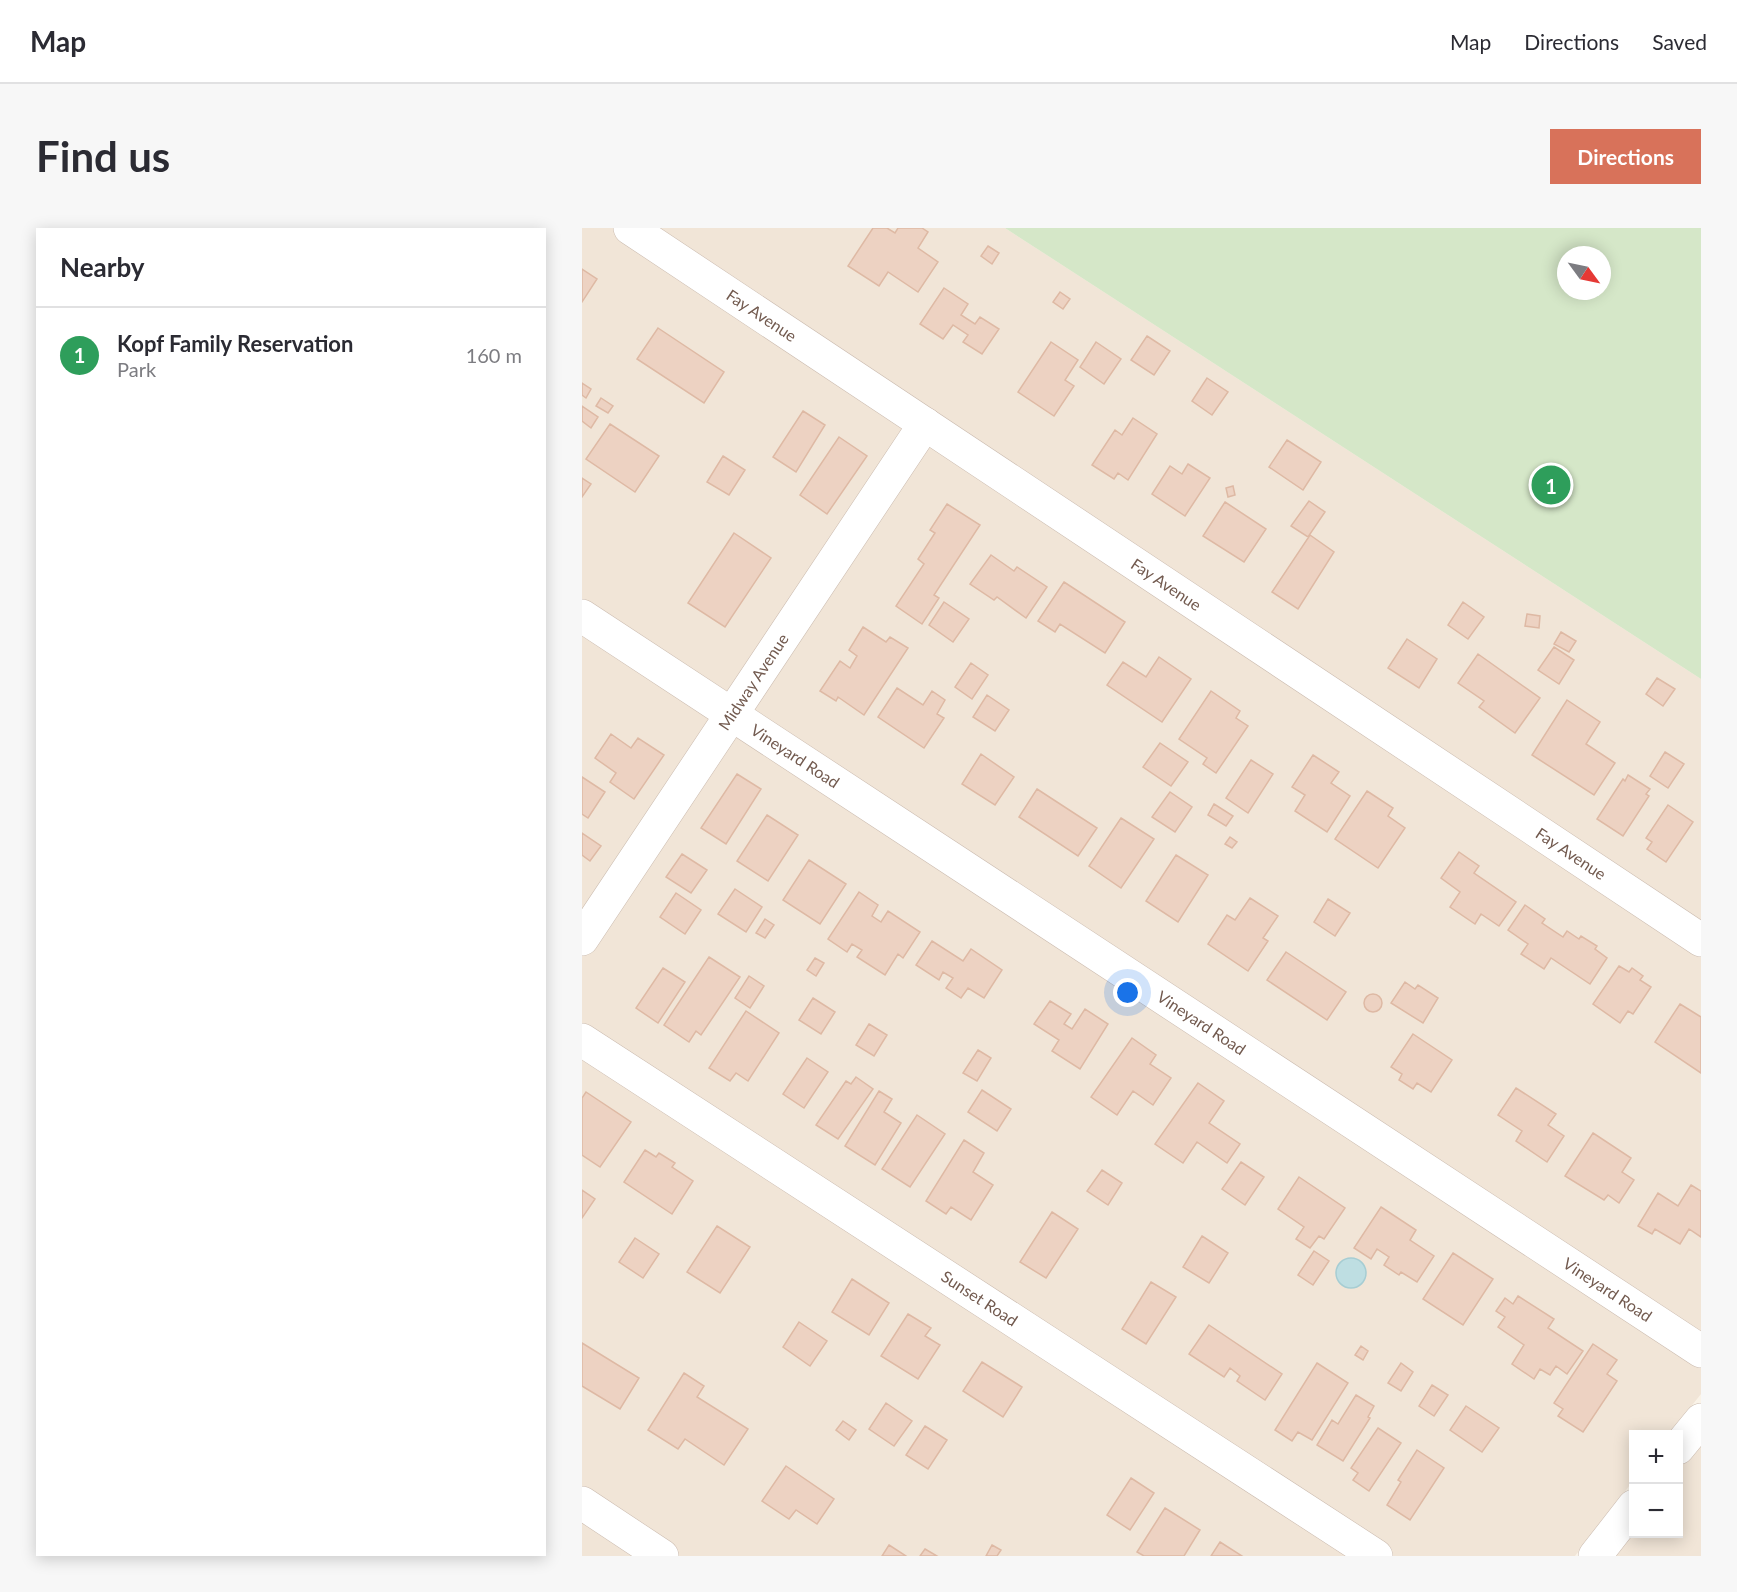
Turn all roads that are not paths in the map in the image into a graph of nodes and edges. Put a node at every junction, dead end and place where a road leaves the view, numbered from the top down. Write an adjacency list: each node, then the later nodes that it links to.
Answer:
1 (630, 228): 2 (street, Fay Avenue)
2 (925, 424): 4 (street, Midway Avenue); 6 (street, Fay Avenue)
3 (582, 616): 4 (street, Vineyard Road)
4 (731, 715): 5 (street, Midway Avenue); 8 (street, Vineyard Road)
5 (582, 939)
6 (1701, 939)
7 (582, 1040): 14 (street, Sunset Road)
8 (1701, 1352)
9 (1701, 1419): 10 (street)
10 (1683, 1442)
11 (582, 1503): 13 (street)
12 (1629, 1512): 15 (street)
13 (662, 1556)
14 (1376, 1556)
15 (1595, 1556)

